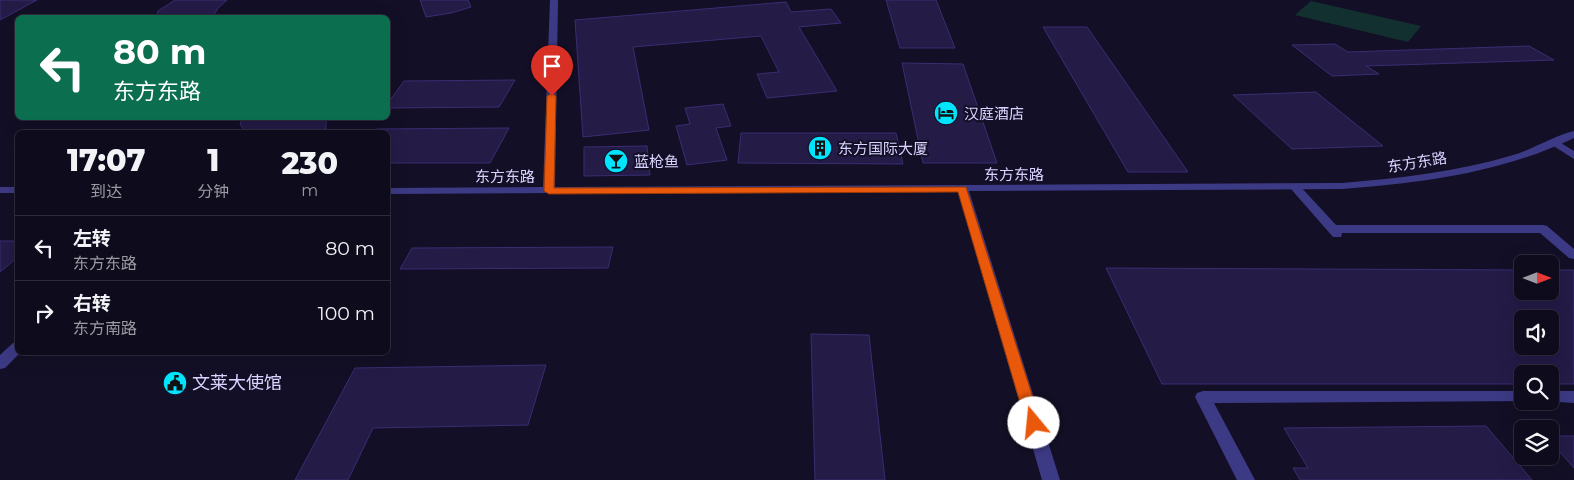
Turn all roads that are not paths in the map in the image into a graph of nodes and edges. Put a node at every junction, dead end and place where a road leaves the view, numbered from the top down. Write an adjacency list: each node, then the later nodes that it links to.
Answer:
1 (554, 0): 10 (street)
2 (1574, 134): 3 (street, 东方东路)
3 (1556, 143): 4 (street); 5 (street, 东方东路)
4 (1574, 156)
5 (1295, 187): 6 (street, 东方东路); 11 (street)
6 (963, 189): 10 (street, 东方东路); 17 (street)
7 (0, 190): 8 (street)
8 (15, 190)
9 (390, 191): 10 (street, 东方东路)
10 (549, 191)
11 (1574, 255)
12 (15, 350): 13 (street)
13 (0, 364)
14 (1514, 397): 18 (street)
15 (1559, 397): 16 (street)
16 (1574, 397)
17 (1051, 480)
18 (1246, 480)

